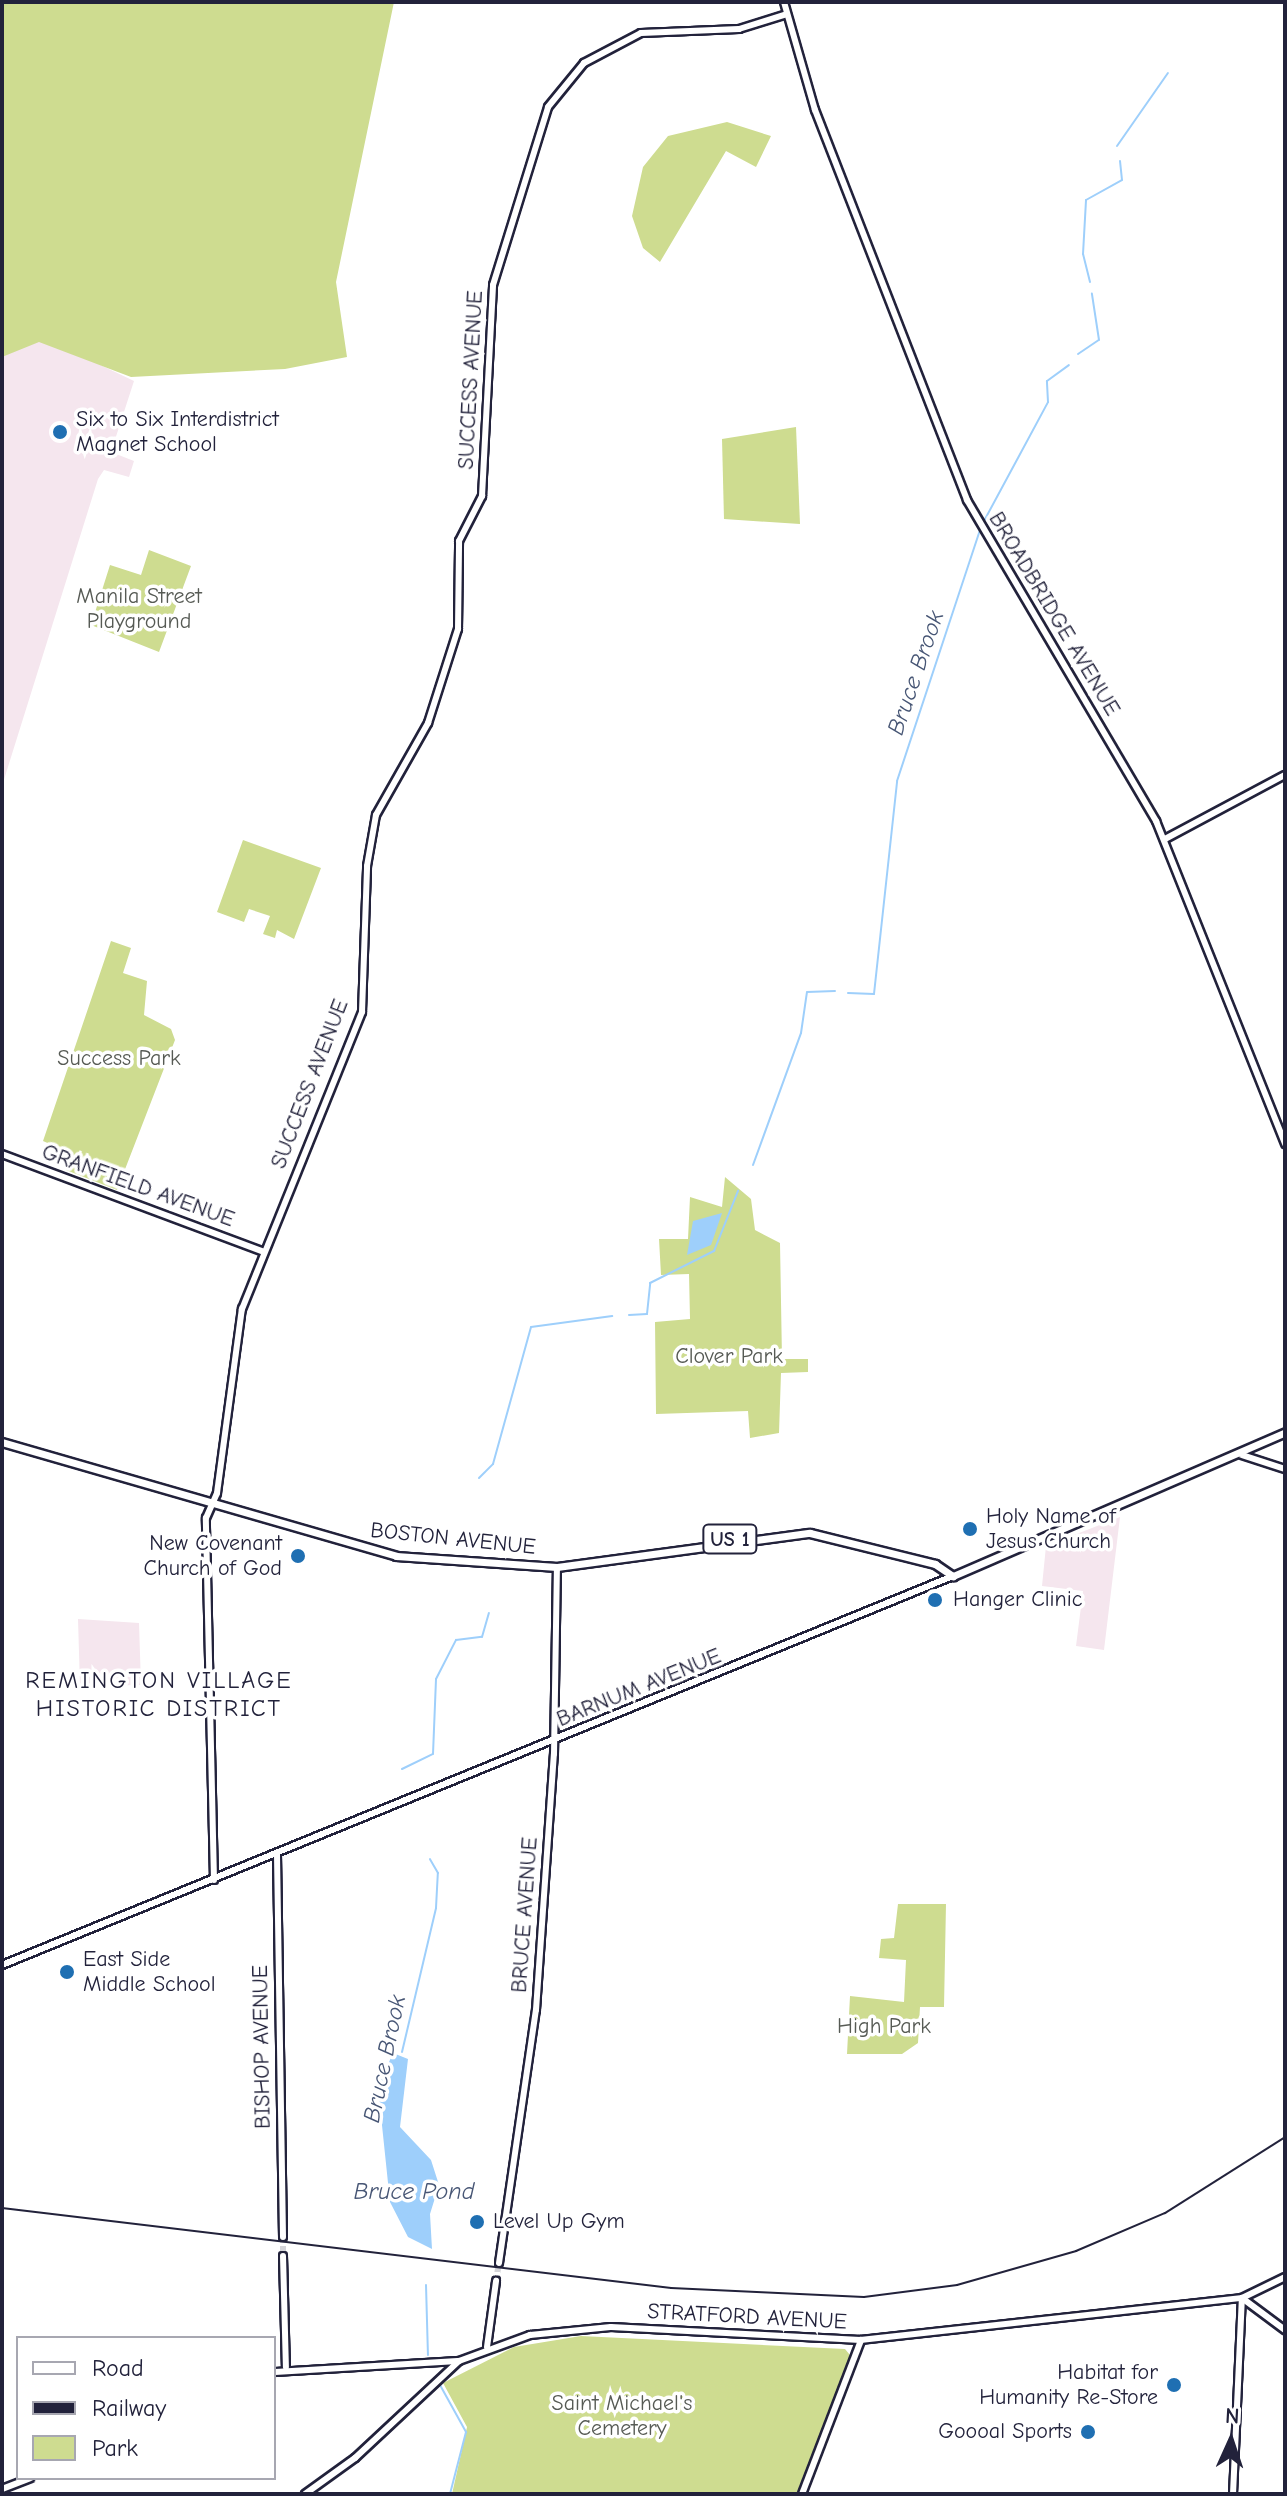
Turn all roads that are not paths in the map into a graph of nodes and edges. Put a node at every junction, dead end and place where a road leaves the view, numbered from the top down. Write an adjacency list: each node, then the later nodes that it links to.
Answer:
1 (784, 2): 2 (street, BROADBRIDGE AVENUE)
2 (787, 14): 4 (street, BROADBRIDGE AVENUE); 7 (street, SUCCESS AVENUE)
3 (1285, 775): 4 (street)
4 (1165, 839): 5 (street, BROADBRIDGE AVENUE)
5 (1285, 1144)
6 (2, 1154): 7 (street, GRANFIELD AVENUE)
7 (262, 1251): 12 (street, SUCCESS AVENUE)
8 (1285, 1432): 10 (main road, BARNUM AVENUE)
9 (2, 1442): 12 (main road, BOSTON AVENUE / US 1)
10 (1242, 1455): 11 (street); 14 (main road, BARNUM AVENUE)
11 (1285, 1469)
12 (212, 1504): 13 (main road, BOSTON AVENUE / US 1); 17 (street, SUCCESS AVENUE)
13 (557, 1567): 14 (main road, BOSTON AVENUE / US 1); 15 (street, BRUCE AVENUE)
14 (953, 1576): 15 (street, BARNUM AVENUE)
15 (551, 1744): 16 (street, BARNUM AVENUE); 21 (street, BRUCE AVENUE)
16 (277, 1855): 17 (street, BARNUM AVENUE); 19 (street, BISHOP AVENUE)
17 (214, 1880): 18 (street, BARNUM AVENUE)
18 (2, 1965)
19 (283, 2237)
20 (283, 2256): 30 (street)
21 (499, 2263)
22 (1285, 2277): 24 (street, STRATFORD AVENUE)
23 (496, 2281): 27 (street)
24 (1242, 2298): 25 (street); 26 (street, STRATFORD AVENUE); 37 (street)
25 (1285, 2330)
26 (861, 2340): 27 (street, STRATFORD AVENUE); 36 (street)
27 (487, 2347): 29 (street, STRATFORD AVENUE)
28 (437, 2361): 29 (street); 30 (street); 32 (street)
29 (459, 2361): 32 (street, STRATFORD AVENUE)
30 (286, 2367): 31 (street)
31 (276, 2371)
32 (443, 2375): 35 (street, STRATFORD AVENUE)
33 (25, 2480): 34 (street)
34 (2, 2489)
35 (305, 2494)
36 (802, 2494)
37 (1233, 2494)

